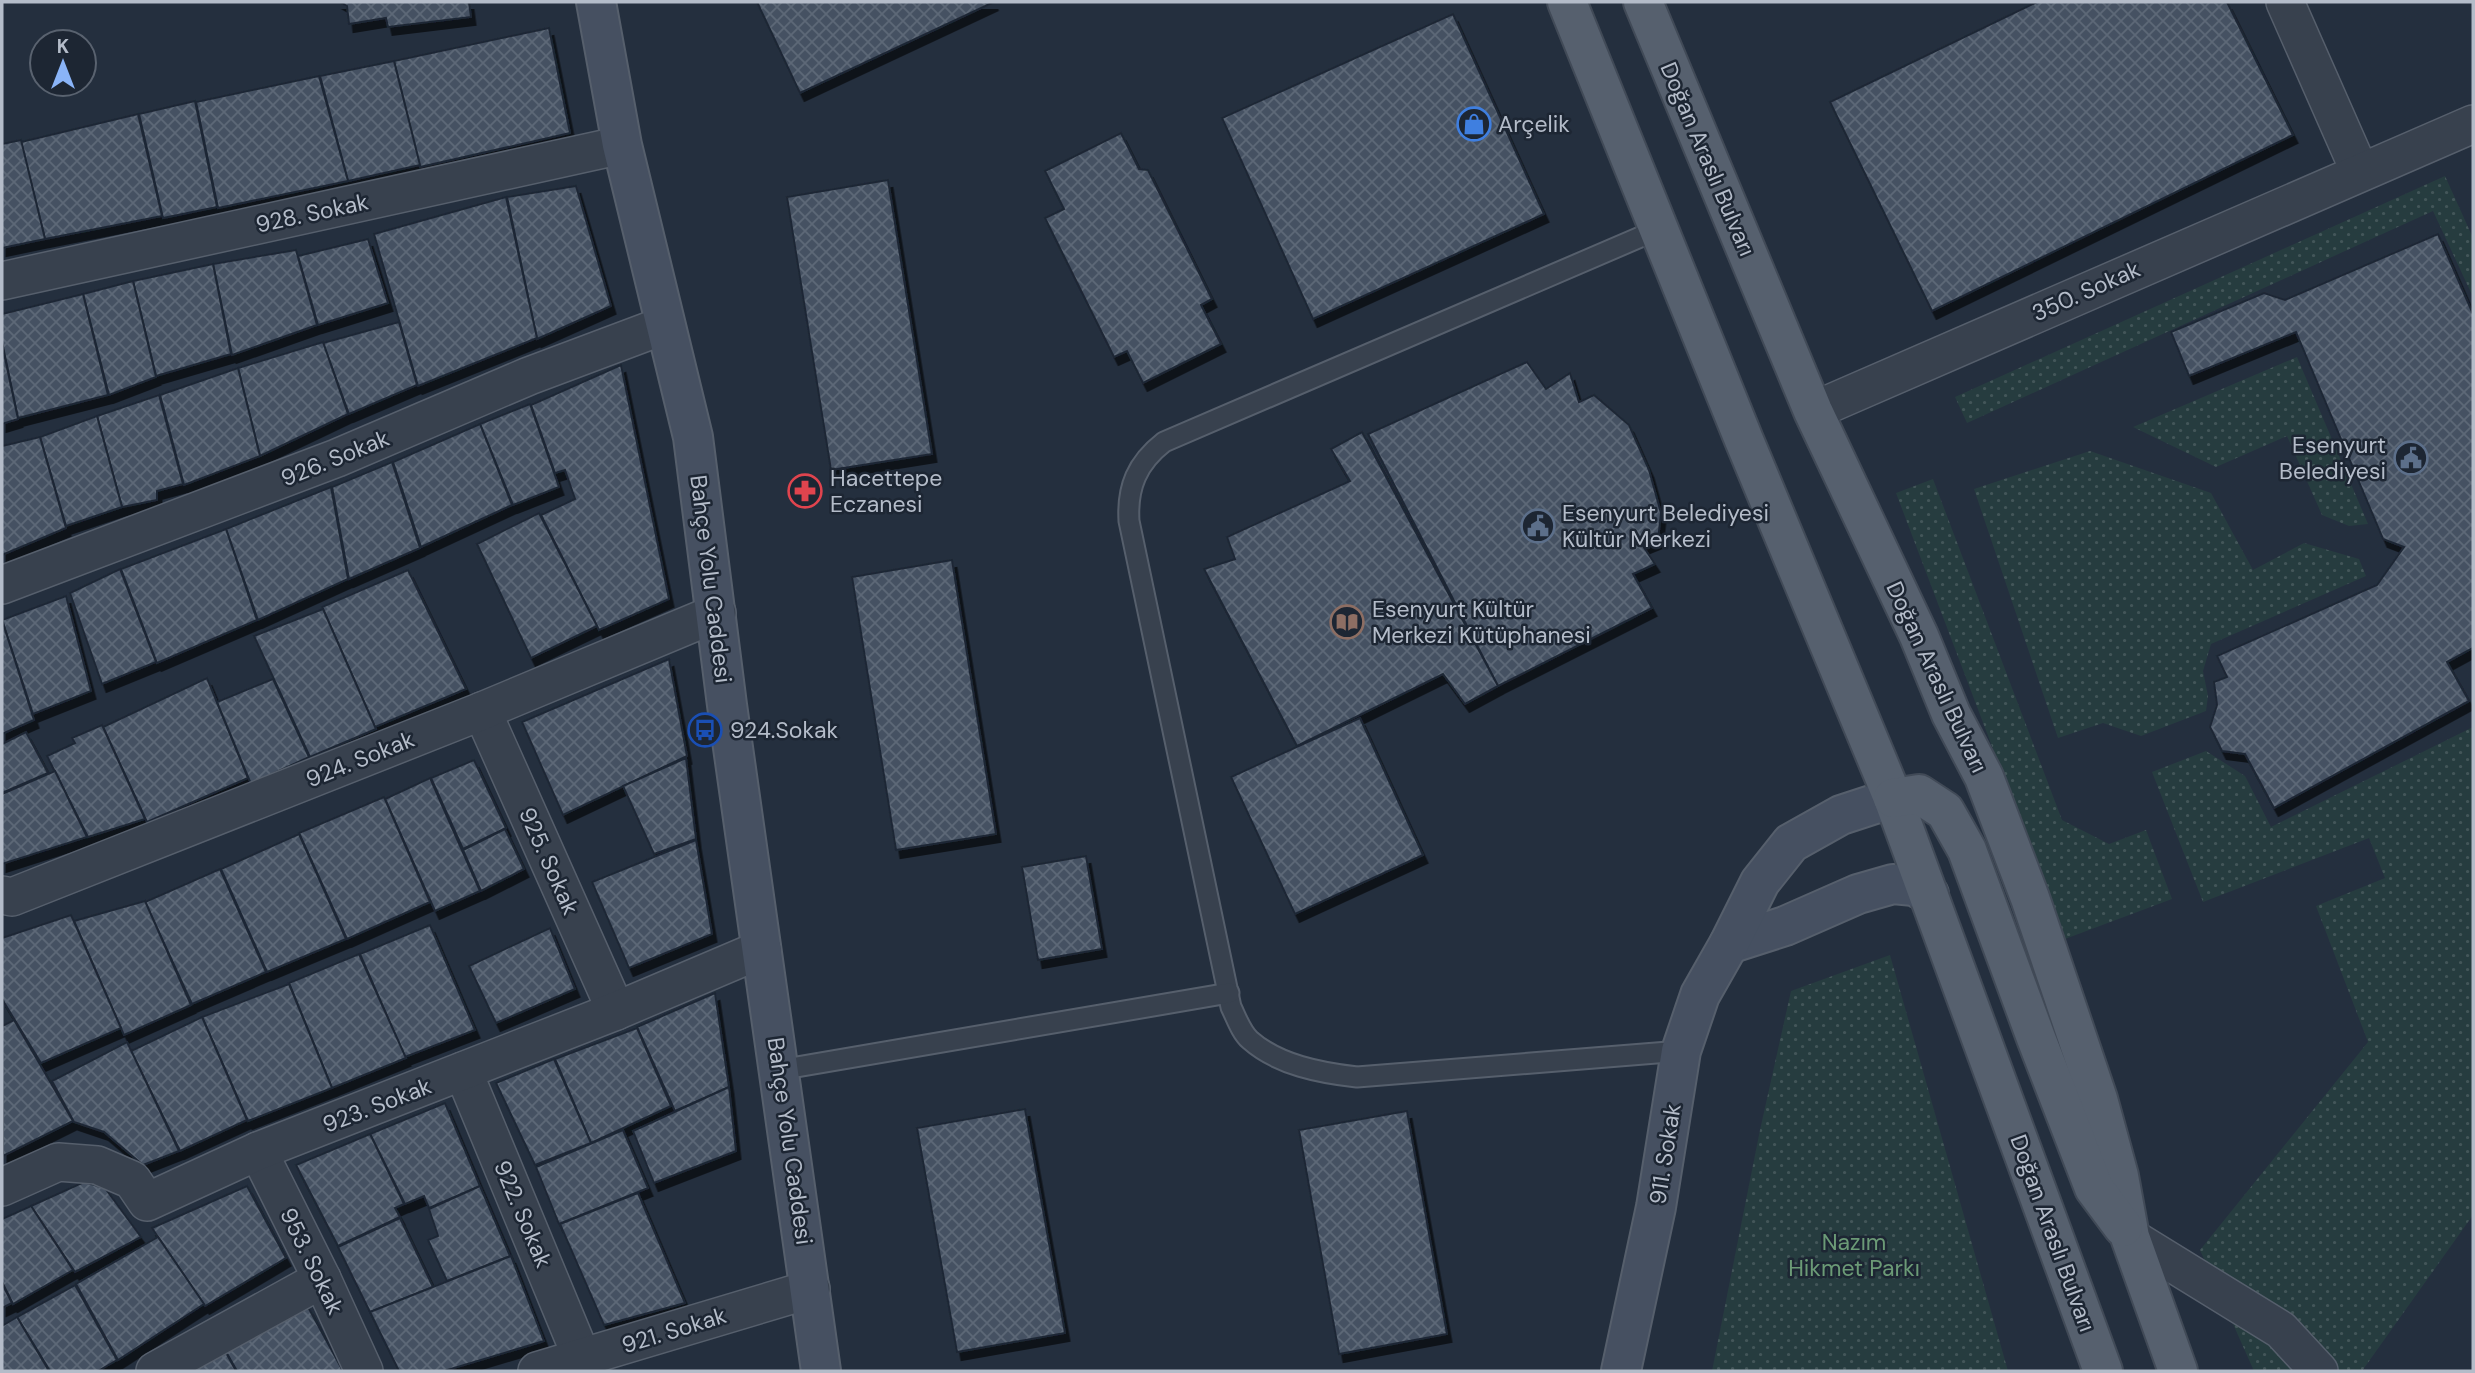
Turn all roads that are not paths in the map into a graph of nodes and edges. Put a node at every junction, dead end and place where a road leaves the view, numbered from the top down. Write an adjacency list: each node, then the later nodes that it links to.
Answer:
1 (596, 2): 6 (street, Bahçe Yolu Caddesi)
2 (1567, 2): 8 (main road, Doğan Araslı Bulvarı)
3 (1643, 2): 11 (main road, Doğan Araslı Bulvarı)
4 (2285, 2): 7 (street)
5 (2472, 127): 7 (street, 350. Sokak)
6 (622, 145): 9 (street, 928. Sokak); 10 (street, Bahçe Yolu Caddesi)
7 (2360, 172): 11 (street, 350. Sokak)
8 (1659, 229): 15 (main road, Doğan Araslı Bulvarı); 20 (lane)
9 (2, 281)
10 (665, 325): 12 (street, 926. Sokak); 13 (street, Bahçe Yolu Caddesi)
11 (1813, 411): 27 (main road, Doğan Araslı Bulvarı)
12 (2, 585)
13 (717, 613): 14 (street, 924. Sokak); 19 (street, Bahçe Yolu Caddesi)
14 (482, 711): 17 (street, 924. Sokak); 21 (street, 925. Sokak)
15 (1893, 798): 16 (main road, Doğan Araslı Bulvarı); 18 (street, 911. Sokak); 27 (main road)
16 (1929, 894): 18 (street); 36 (main road, Doğan Araslı Bulvarı)
17 (2, 895)
18 (1729, 944): 22 (street, 911. Sokak)
19 (762, 949): 21 (street, 923. Sokak); 24 (street, Bahçe Yolu Caddesi)
20 (1229, 993): 22 (lane); 24 (lane)
21 (616, 1011): 23 (street, 923. Sokak)
22 (1681, 1051): 35 (street, 911. Sokak)
23 (463, 1070): 25 (street, 923. Sokak); 30 (street, 922. Sokak)
24 (779, 1070): 29 (street, Bahçe Yolu Caddesi)
25 (258, 1151): 26 (street, 923. Sokak); 28 (street, 953. Sokak)
26 (2, 1187)
27 (2130, 1237): 37 (main road, Doğan Araslı Bulvarı); 38 (street)
28 (322, 1279): 31 (street); 32 (street, 953. Sokak)
29 (811, 1289): 30 (street, 921. Sokak); 34 (street, Bahçe Yolu Caddesi)
30 (583, 1357): 33 (street, 921. Sokak)
31 (155, 1371)
32 (364, 1371)
33 (537, 1371)
34 (821, 1371)
35 (1621, 1371)
36 (2103, 1371)
37 (2178, 1371)
38 (2319, 1371)

